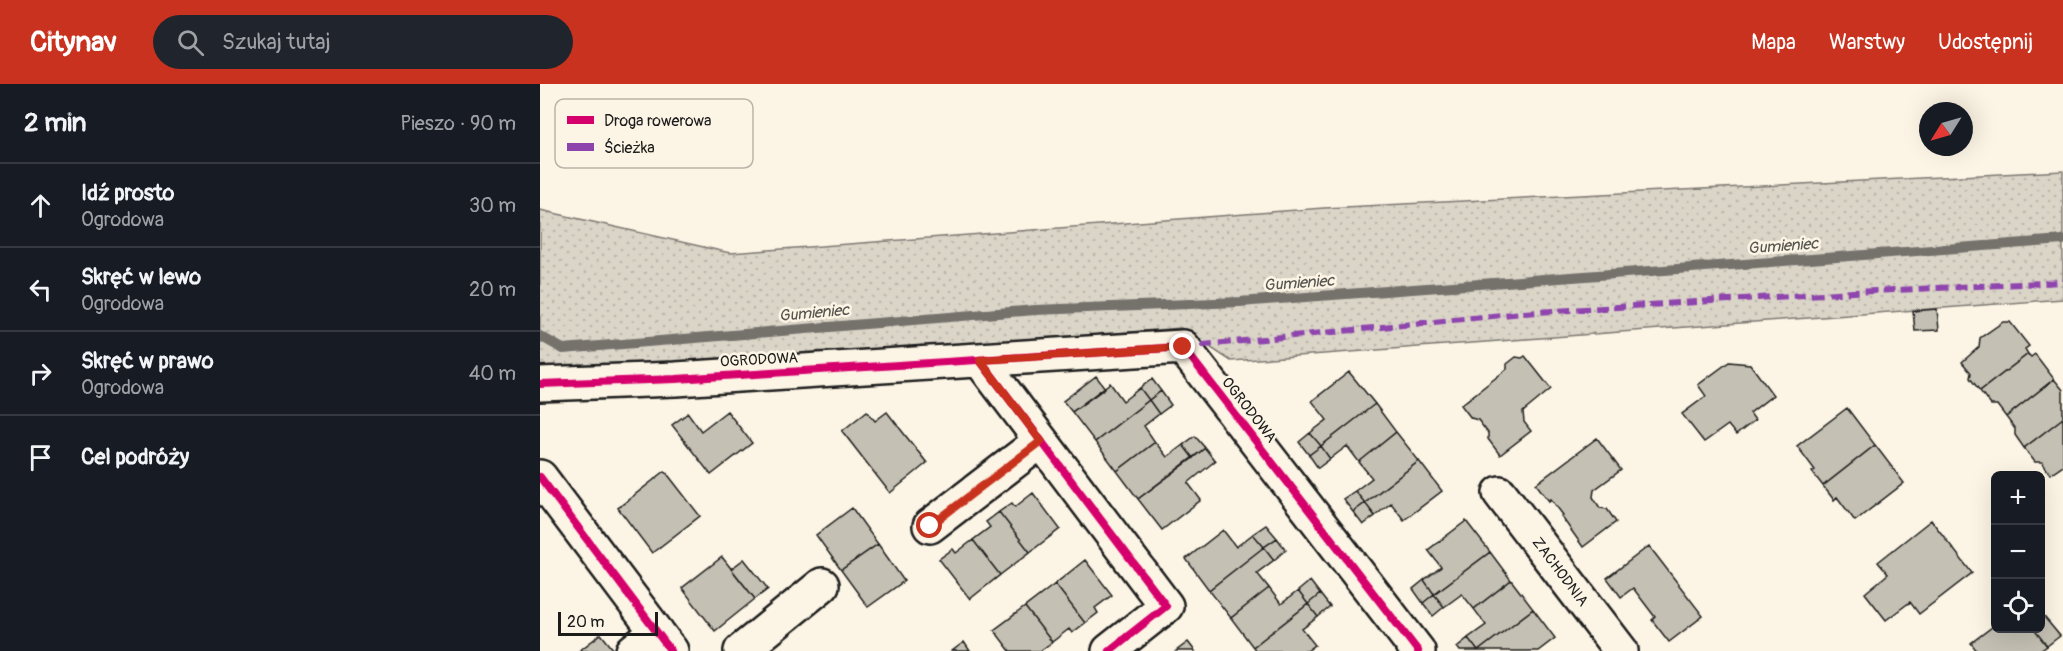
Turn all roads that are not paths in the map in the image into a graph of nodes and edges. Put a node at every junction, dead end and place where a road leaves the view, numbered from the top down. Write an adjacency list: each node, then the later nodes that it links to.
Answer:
1 (980, 360): 2 (street, OGRODOWA); 3 (street); 11 (street, OGRODOWA)
2 (540, 384)
3 (1041, 441): 6 (street); 10 (street)
4 (541, 480): 8 (street)
5 (1500, 493): 12 (street, ZACHODNIA)
6 (930, 526)
7 (822, 585): 9 (street)
8 (653, 645)
9 (741, 651)
10 (1109, 651)
11 (1418, 651)
12 (1621, 651)

